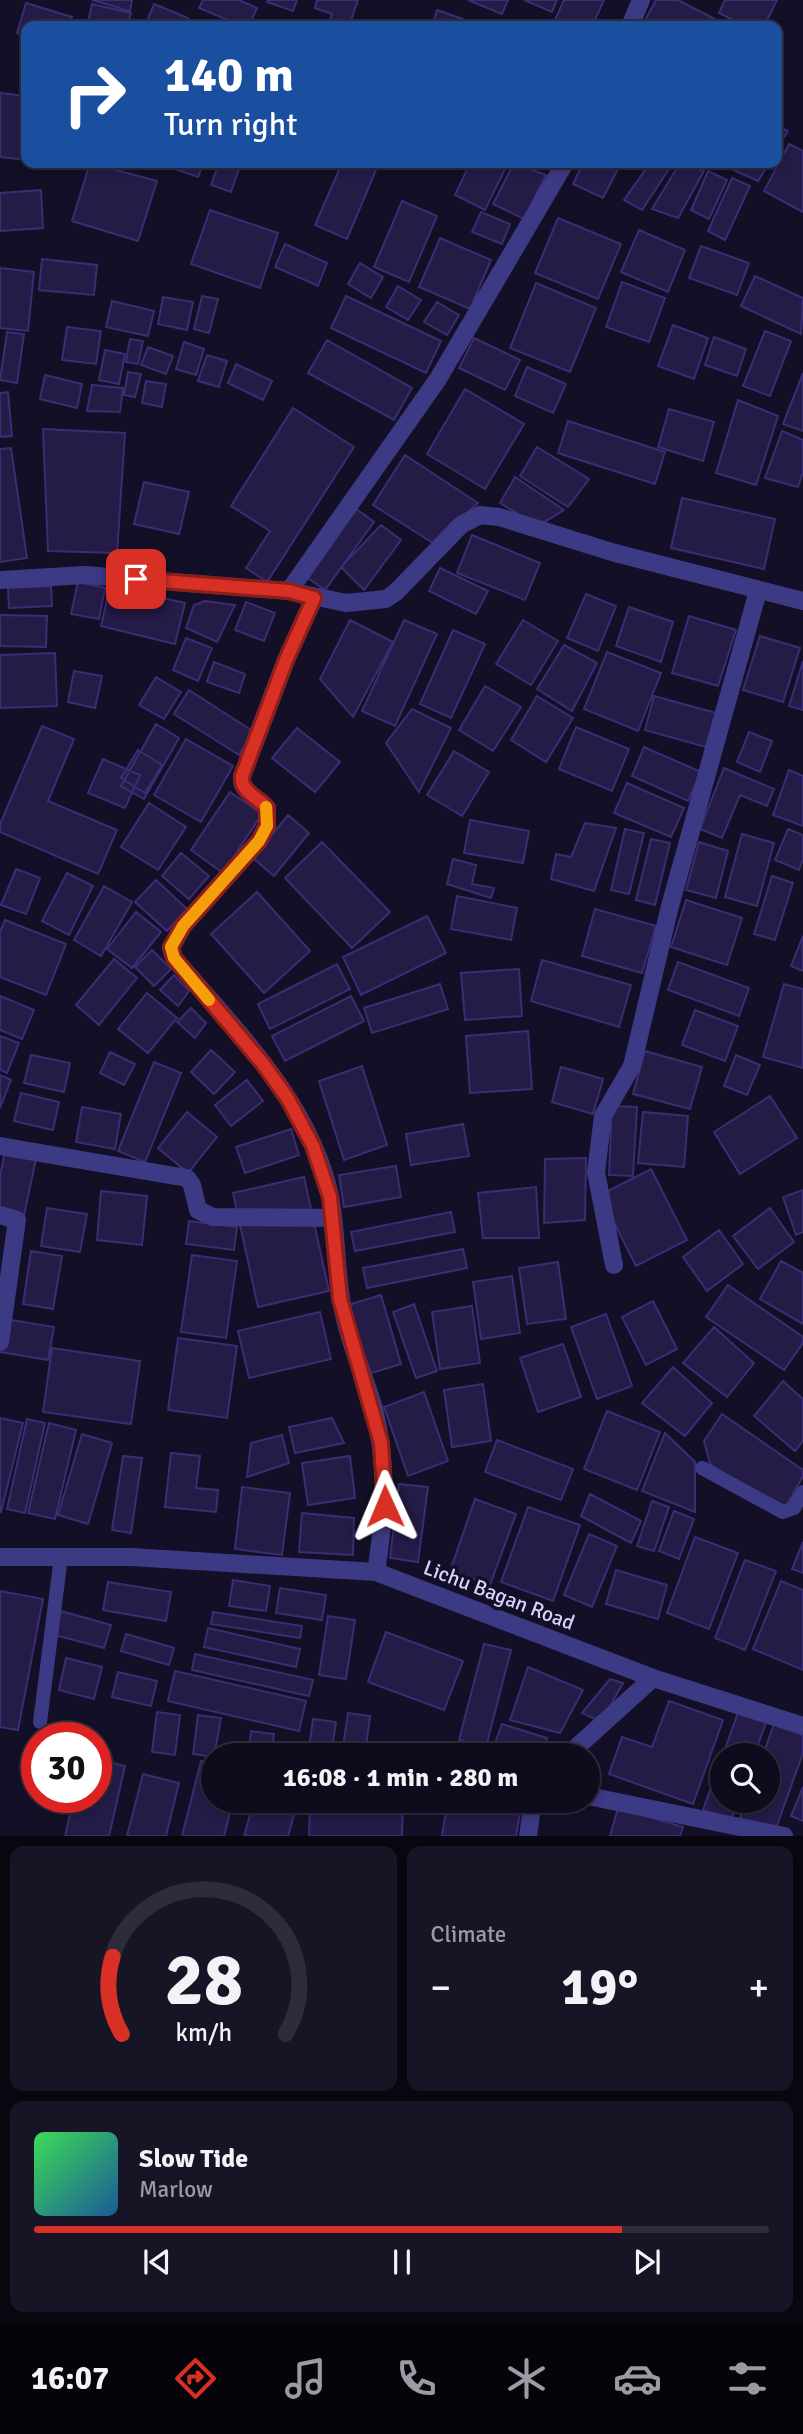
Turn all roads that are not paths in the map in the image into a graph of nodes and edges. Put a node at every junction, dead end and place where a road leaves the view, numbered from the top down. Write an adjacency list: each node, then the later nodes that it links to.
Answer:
1 (641, 0): 2 (street)
2 (632, 21)
3 (562, 168): 6 (street)
4 (0, 580): 6 (street)
5 (758, 590): 7 (street); 8 (street); 12 (street)
6 (289, 591): 7 (street)
7 (314, 598): 11 (street)
8 (803, 601)
9 (0, 1146): 11 (street)
10 (0, 1216): 13 (street)
11 (332, 1218): 18 (street)
12 (614, 1265)
13 (0, 1342)
14 (702, 1468): 15 (lane)
15 (803, 1492)
16 (0, 1557): 17 (street, Lichu Bagan Road)
17 (61, 1558): 18 (street, Lichu Bagan Road); 20 (lane)
18 (376, 1572): 19 (street, Lichu Bagan Road)
19 (653, 1678): 21 (street, Lichu Bagan Road); 22 (street)
20 (40, 1722)
21 (803, 1726)
22 (581, 1743)
23 (600, 1798): 26 (street)
24 (531, 1813): 25 (street)
25 (528, 1836)
26 (784, 1836)

